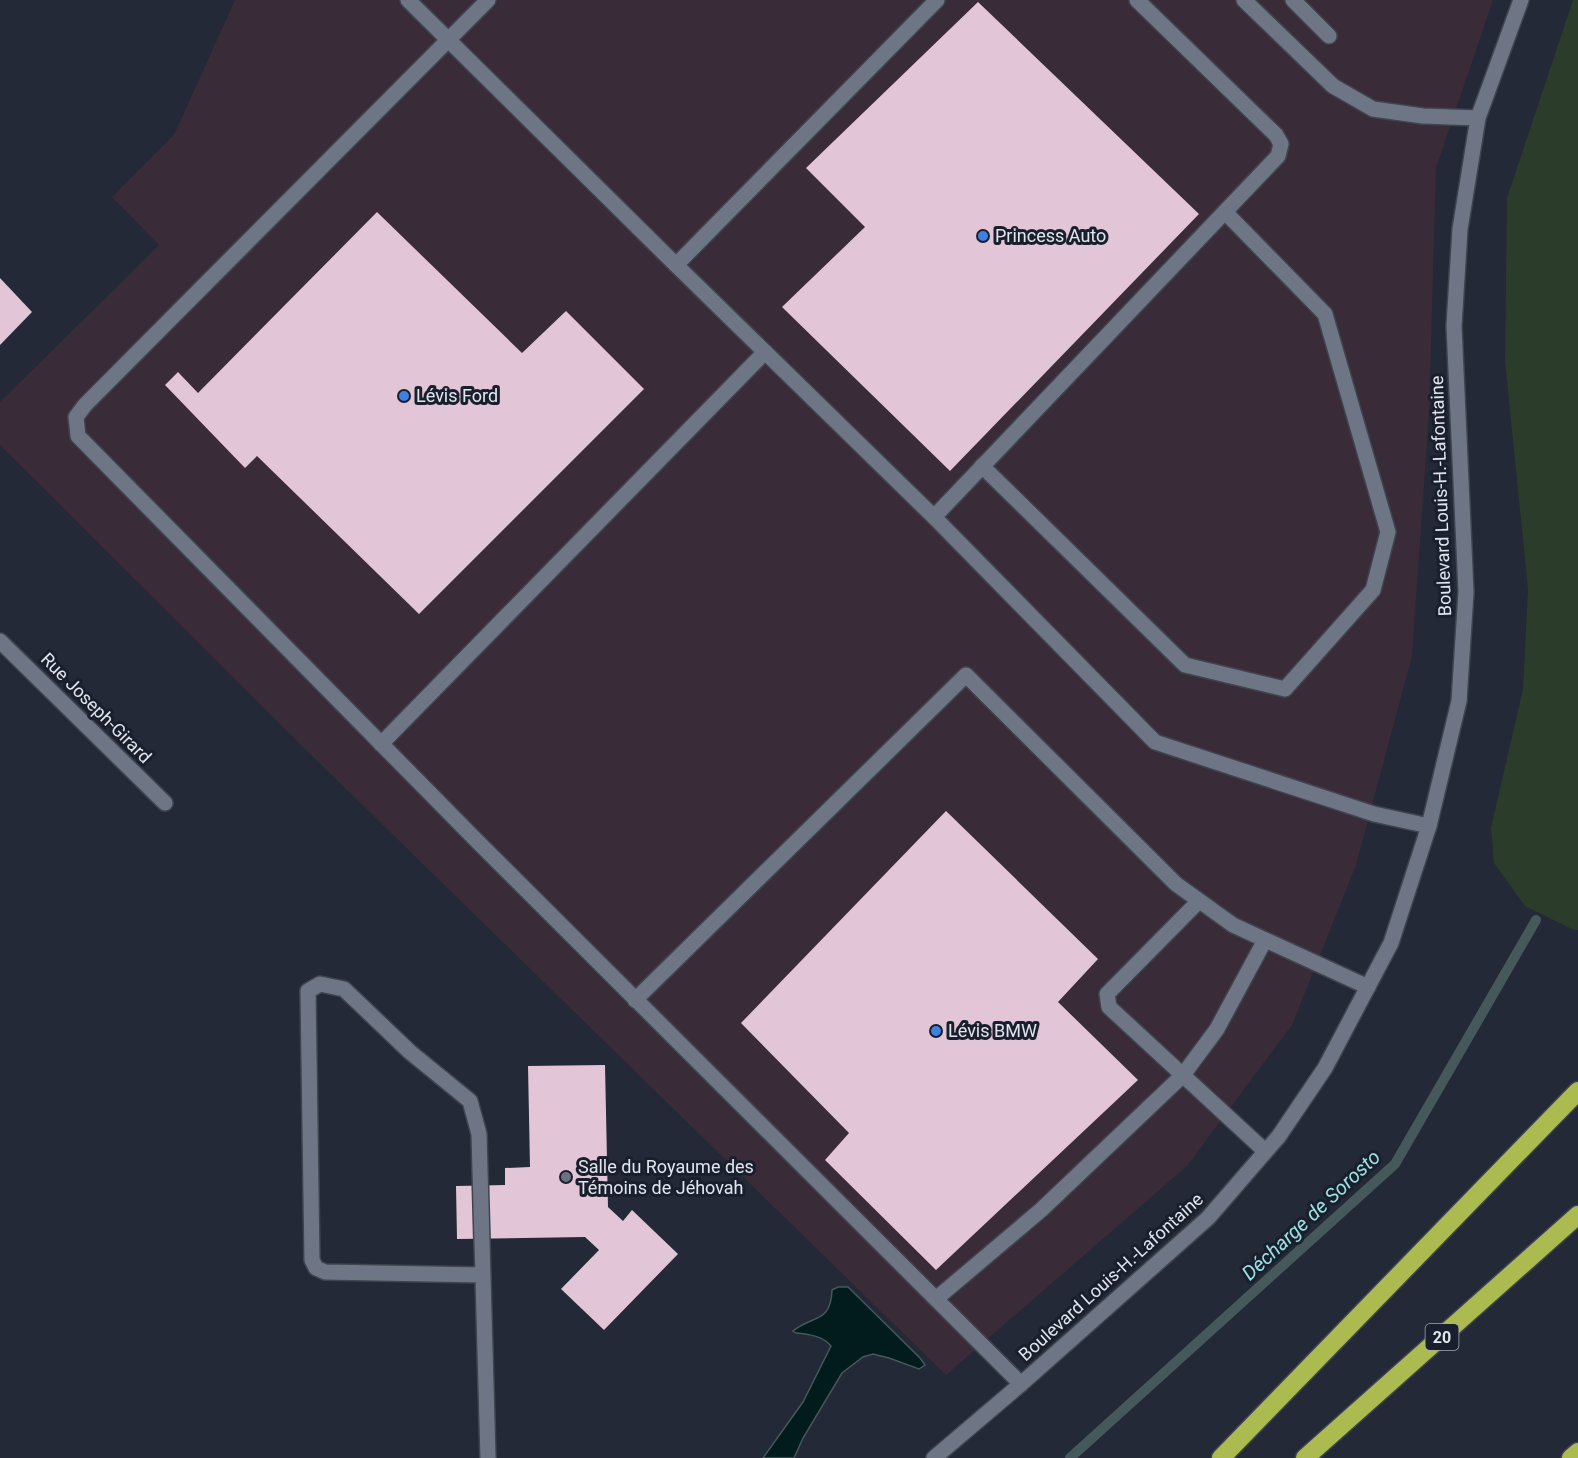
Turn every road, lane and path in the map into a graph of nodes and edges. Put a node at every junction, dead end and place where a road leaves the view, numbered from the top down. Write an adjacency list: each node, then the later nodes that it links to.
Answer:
1 (408, 0): 9 (street)
2 (488, 0): 9 (street)
3 (936, 0): 12 (street)
4 (1137, 0): 11 (street)
5 (1244, 0): 10 (street)
6 (1293, 0): 8 (street)
7 (1521, 0): 10 (street, Boulevard Louis-H.-Lafontaine)
8 (1329, 36)
9 (450, 39): 12 (street); 17 (street)
10 (1478, 118): 19 (street, Boulevard Louis-H.-Lafontaine)
11 (1225, 212): 14 (street); 14 (street)
12 (676, 265): 13 (street)
13 (765, 352): 15 (street); 17 (street)
14 (982, 466): 15 (street)
15 (934, 517): 19 (street)
16 (0, 641): 18 (street, Rue Joseph-Girard)
17 (381, 744): 23 (street)
18 (165, 803)
19 (1429, 826): 22 (street, Boulevard Louis-H.-Lafontaine)
20 (1199, 901): 21 (street); 23 (street); 24 (street)
21 (1265, 940): 22 (street); 24 (street)
22 (1368, 987): 26 (street, Boulevard Louis-H.-Lafontaine)
23 (635, 1000): 29 (street)
24 (1183, 1075): 26 (street); 29 (street)
25 (1578, 1091): 34 (highway)
26 (1265, 1152): 30 (street, Boulevard Louis-H.-Lafontaine)
27 (1578, 1215): 35 (highway, 20)
28 (483, 1275): 28 (street); 32 (street)
29 (937, 1298): 30 (street)
30 (1022, 1384): 33 (street, Boulevard Louis-H.-Lafontaine)
31 (1578, 1452): 36 (highway)
32 (488, 1458)
33 (934, 1458)
34 (1221, 1458)
35 (1305, 1458)
36 (1571, 1458)

